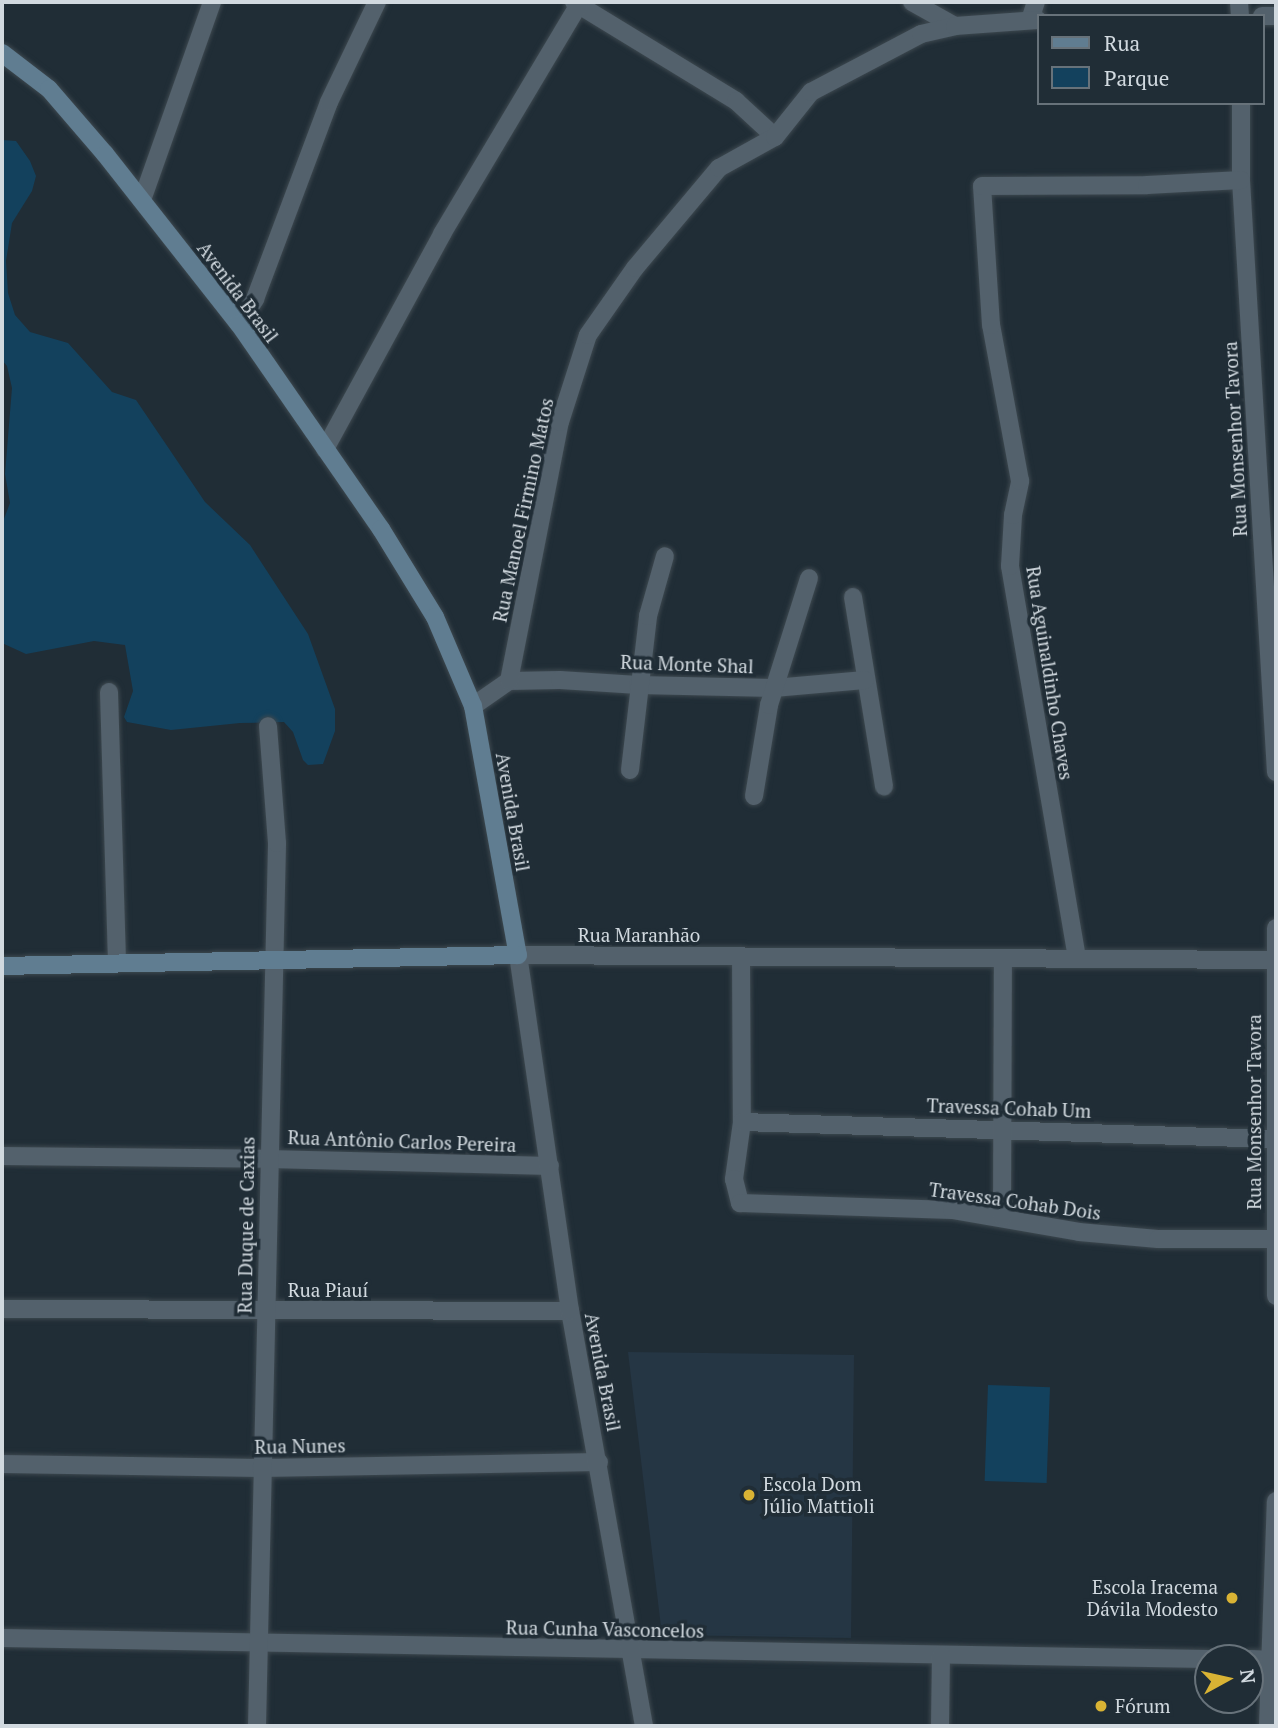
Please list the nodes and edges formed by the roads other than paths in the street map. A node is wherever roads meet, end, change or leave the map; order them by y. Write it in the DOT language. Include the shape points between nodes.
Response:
graph roads {
  1 [pos="212,2"];
  2 [pos="377,2"];
  3 [pos="912,2"];
  4 [pos="1036,2"];
  5 [pos="576,3"];
  6 [pos="1034,20"];
  7 [pos="955,26"];
  8 [pos="2,53"];
  9 [pos="1241,105"];
  10 [pos="775,136"];
  11 [pos="1241,180"];
  12 [pos="142,200"];
  13 [pos="239,324"];
  14 [pos="325,449"];
  15 [pos="666,556"];
  16 [pos="809,578"];
  17 [pos="853,597"];
  18 [pos="865,680"];
  19 [pos="509,681"];
  20 [pos="638,685"];
  21 [pos="774,688"];
  22 [pos="108,692"];
  23 [pos="473,706"];
  24 [pos="268,726"];
  25 [pos="630,770"];
  26 [pos="1276,772"];
  27 [pos="884,786"];
  28 [pos="754,796"];
  29 [pos="1276,928"];
  30 [pos="518,955"];
  31 [pos="741,956"];
  32 [pos="1077,958"];
  33 [pos="1003,959"];
  34 [pos="274,960"];
  35 [pos="1276,960"];
  36 [pos="117,963"];
  37 [pos="2,966"];
  38 [pos="1275,1109"];
  39 [pos="742,1122"];
  40 [pos="1001,1128"];
  41 [pos="1275,1139"];
  42 [pos="2,1156"];
  43 [pos="268,1159"];
  44 [pos="550,1166"];
  45 [pos="1002,1217"];
  46 [pos="1276,1239"];
  47 [pos="1276,1296"];
  48 [pos="2,1309"];
  49 [pos="266,1311"];
  50 [pos="570,1311"];
  51 [pos="599,1462"];
  52 [pos="2,1464"];
  53 [pos="261,1468"];
  54 [pos="1276,1501"];
  55 [pos="2,1638"];
  56 [pos="257,1644"];
  57 [pos="631,1650"];
  58 [pos="941,1655"];
  59 [pos="1194,1659"];
  60 [pos="1273,1660"];
  61 [pos="257,1726"];
  62 [pos="644,1726"];
  63 [pos="940,1726"];
  64 [pos="1268,1726"];
  1 -- 12 [label="street"];
  2 -- 13 [label="street" via="329,102 255,299"];
  3 -- 7 [label="street"];
  4 -- 6 [label="street"];
  5 -- 10 [label="street" via="736,101"];
  5 -- 14 [label="street"];
  6 -- 7 [label="street, Rua Manoel Firmino Matos"];
  7 -- 10 [label="street, Rua Manoel Firmino Matos" via="921,34 811,92"];
  8 -- 12 [label="street, Avenida Brasil" via="49,89"];
  9 -- 11 [label="street, Rua Monsenhor Tavora"];
  10 -- 19 [label="street, Rua Manoel Firmino Matos" via="719,168 635,268 588,335 560,422"];
  11 -- 26 [label="street, Rua Monsenhor Tavora"];
  11 -- 32 [label="street, Rua Aguinaldinho Chaves" via="982,186 991,325 1020,481 1010,566"];
  12 -- 13 [label="street, Avenida Brasil"];
  13 -- 14 [label="street, Avenida Brasil"];
  14 -- 23 [label="street, Avenida Brasil" via="435,617"];
  15 -- 20 [label="street" via="648,616"];
  16 -- 21 [label="street"];
  17 -- 18 [label="street"];
  18 -- 21 [label="street, Rua Monte Shal"];
  18 -- 27 [label="street"];
  19 -- 20 [label="street, Rua Monte Shal"];
  19 -- 23 [label="street"];
  20 -- 21 [label="street, Rua Monte Shal"];
  20 -- 25 [label="street"];
  21 -- 28 [label="street"];
  22 -- 36 [label="street"];
  23 -- 30 [label="street, Avenida Brasil"];
  24 -- 34 [label="street, Rua Duque de Caxias" via="277,844"];
  29 -- 35 [label="street, Rua Monsenhor Tavora"];
  30 -- 31 [label="street, Rua Maranhão"];
  30 -- 34 [label="street, Rua Maranhão"];
  30 -- 44 [label="street, Avenida Brasil"];
  31 -- 33 [label="street, Rua Maranhão"];
  31 -- 39 [label="street"];
  32 -- 33 [label="street, Rua Maranhão"];
  32 -- 35 [label="street, Rua Maranhão"];
  33 -- 40 [label="street"];
  34 -- 36 [label="street, Rua Maranhão"];
  34 -- 43 [label="street, Rua Duque de Caxias"];
  35 -- 38 [label="street, Rua Monsenhor Tavora"];
  36 -- 37 [label="street, Rua Maranhão"];
  38 -- 41 [label="street, Rua Monsenhor Tavora"];
  39 -- 40 [label="street, Travessa Cohab Um"];
  39 -- 45 [label="street, Travessa Cohab Dois" via="734,1190 740,1203 747,1206 952,1210"];
  40 -- 41 [label="street, Travessa Cohab Um"];
  40 -- 45 [label="street"];
  41 -- 46 [label="street, Rua Monsenhor Tavora"];
  42 -- 43 [label="street, Rua Antônio Carlos Pereira"];
  43 -- 44 [label="street, Rua Antônio Carlos Pereira"];
  43 -- 49 [label="street, Rua Duque de Caxias"];
  44 -- 50 [label="street, Avenida Brasil"];
  45 -- 46 [label="street, Travessa Cohab Dois" via="1079,1232 1158,1239"];
  46 -- 47 [label="street, Rua Monsenhor Tavora"];
  48 -- 49 [label="street, Rua Piauí"];
  49 -- 50 [label="street, Rua Piauí"];
  49 -- 53 [label="street, Rua Duque de Caxias"];
  50 -- 51 [label="street, Avenida Brasil"];
  51 -- 53 [label="street, Rua Nunes"];
  51 -- 57 [label="street, Avenida Brasil"];
  52 -- 53 [label="street, Rua Nunes"];
  53 -- 56 [label="street, Rua Duque de Caxias"];
  54 -- 60 [label="street"];
  55 -- 56 [label="street, Rua Cunha Vasconcelos"];
  56 -- 57 [label="street, Rua Cunha Vasconcelos"];
  56 -- 61 [label="street, Rua Duque de Caxias"];
  57 -- 58 [label="street, Rua Cunha Vasconcelos"];
  57 -- 62 [label="street, Avenida Brasil"];
  58 -- 59 [label="street, Rua Cunha Vasconcelos"];
  58 -- 63 [label="street"];
  60 -- 64 [label="street"];
}
